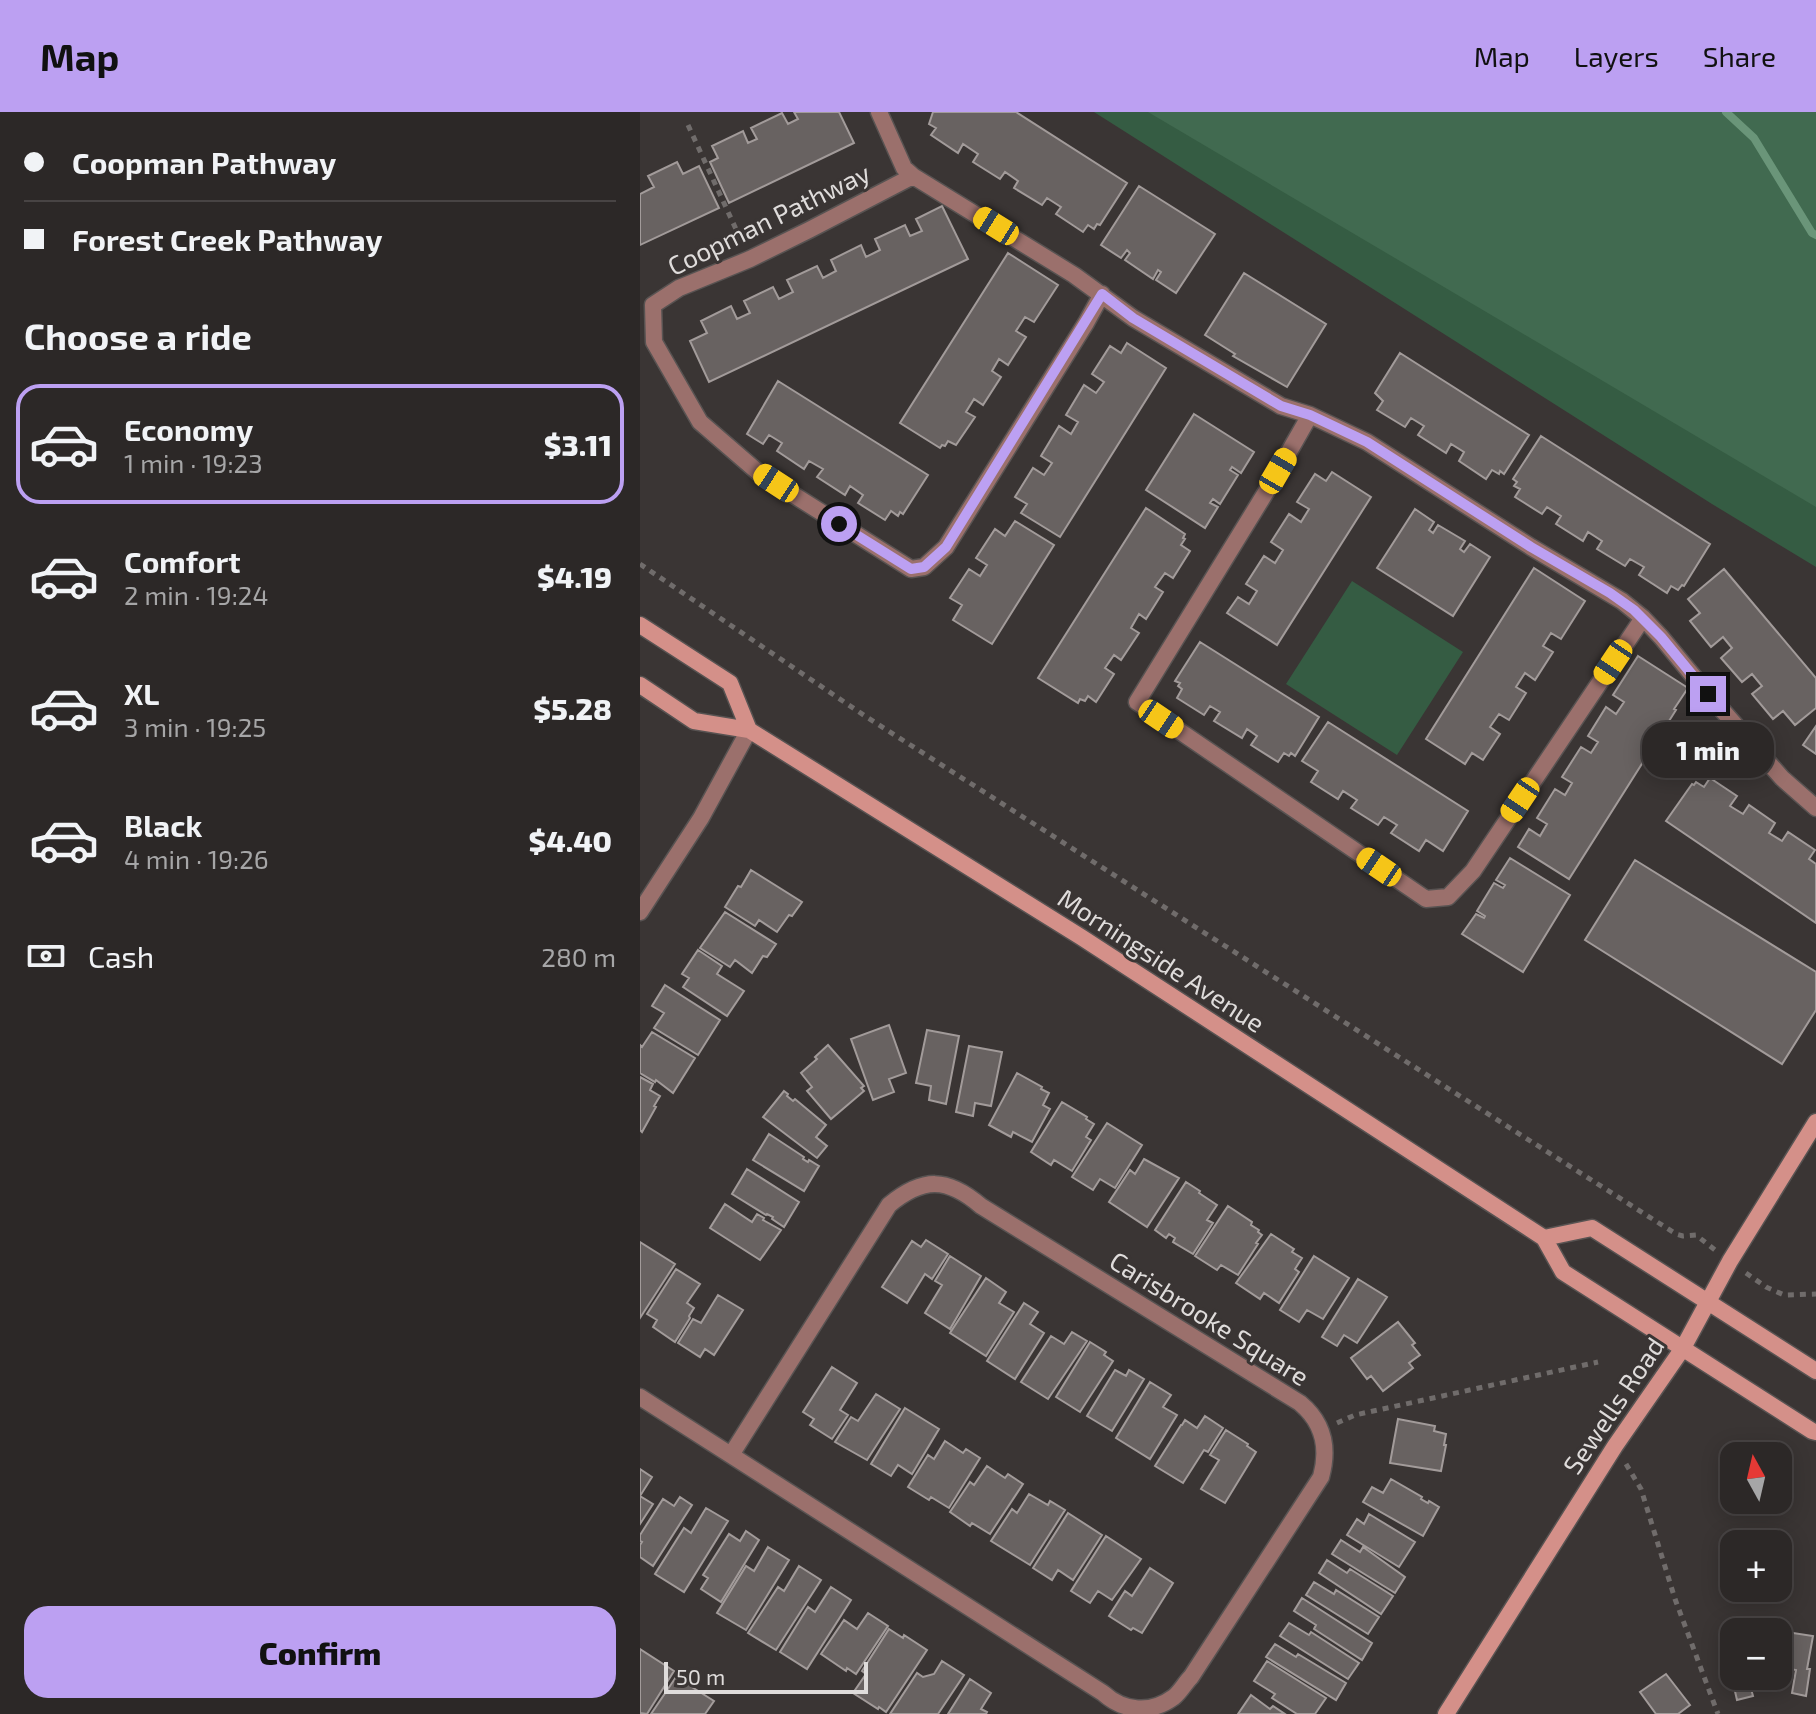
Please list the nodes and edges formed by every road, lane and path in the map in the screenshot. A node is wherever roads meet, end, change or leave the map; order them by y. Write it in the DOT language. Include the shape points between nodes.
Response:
graph roads {
  1 [pos="879,112"];
  2 [pos="688,125"];
  3 [pos="913,176"];
  4 [pos="750,259"];
  5 [pos="1102,294"];
  6 [pos="1310,415"];
  7 [pos="640,564"];
  8 [pos="1643,618"];
  9 [pos="640,625"];
  10 [pos="640,685"];
  11 [pos="749,730"];
  12 [pos="1816,808"];
  13 [pos="640,912"];
  14 [pos="1816,1122"];
  15 [pos="1544,1238"];
  16 [pos="1701,1239"];
  17 [pos="1766,1287"];
  18 [pos="1816,1294"];
  19 [pos="1707,1300"];
  20 [pos="1683,1348"];
  21 [pos="1598,1362"];
  22 [pos="1816,1371"];
  23 [pos="640,1397"];
  24 [pos="1322,1431"];
  25 [pos="1816,1432"];
  26 [pos="1615,1446"];
  27 [pos="731,1455"];
  28 [pos="1446,1714"];
  29 [pos="1718,1714"];
  1 -- 3 [label="street" via="904,168"];
  2 -- 4 [label="path"];
  3 -- 4 [label="street, Coopman Pathway"];
  3 -- 5 [label="street"];
  4 -- 5 [label="street, Coopman Pathway" via="679,288 653,305 654,342 700,422 759,473 911,569 924,567 946,547"];
  5 -- 6 [label="street" via="1281,406"];
  6 -- 8 [label="street" via="1394,458"];
  6 -- 8 [label="street" via="1137,702 1426,899 1448,897 1473,871"];
  7 -- 16 [label="path" via="865,716 1676,1234"];
  8 -- 12 [label="street" via="1782,778"];
  9 -- 11 [label="main road" via="730,683"];
  10 -- 11 [label="main road, Morningside Avenue" via="694,721"];
  11 -- 13 [label="street" via="701,818"];
  11 -- 15 [label="main road, Morningside Avenue" via="1081,937"];
  14 -- 19 [label="main road, Sewells Road"];
  15 -- 19 [label="main road" via="1592,1228"];
  15 -- 20 [label="main road, Morningside Avenue" via="1563,1272"];
  17 -- 18 [label="path" via="1784,1295"];
  19 -- 20 [label="main road, Sewells Road"];
  19 -- 22 [label="main road"];
  20 -- 25 [label="main road, Morningside Avenue"];
  20 -- 26 [label="main road, Sewells Road"];
  21 -- 24 [label="path" via="1355,1415"];
  23 -- 27 [label="street"];
  24 -- 27 [label="street, Carisbrooke Square" via="1300,1403 966,1193 935,1184 904,1192 889,1205"];
  24 -- 27 [label="street" via="1326,1446 1321,1477 1191,1677 1172,1699 1145,1710 1117,1704"];
  26 -- 28 [label="main road, Sewells Road"];
  26 -- 29 [label="path" via="1641,1489"];
}
